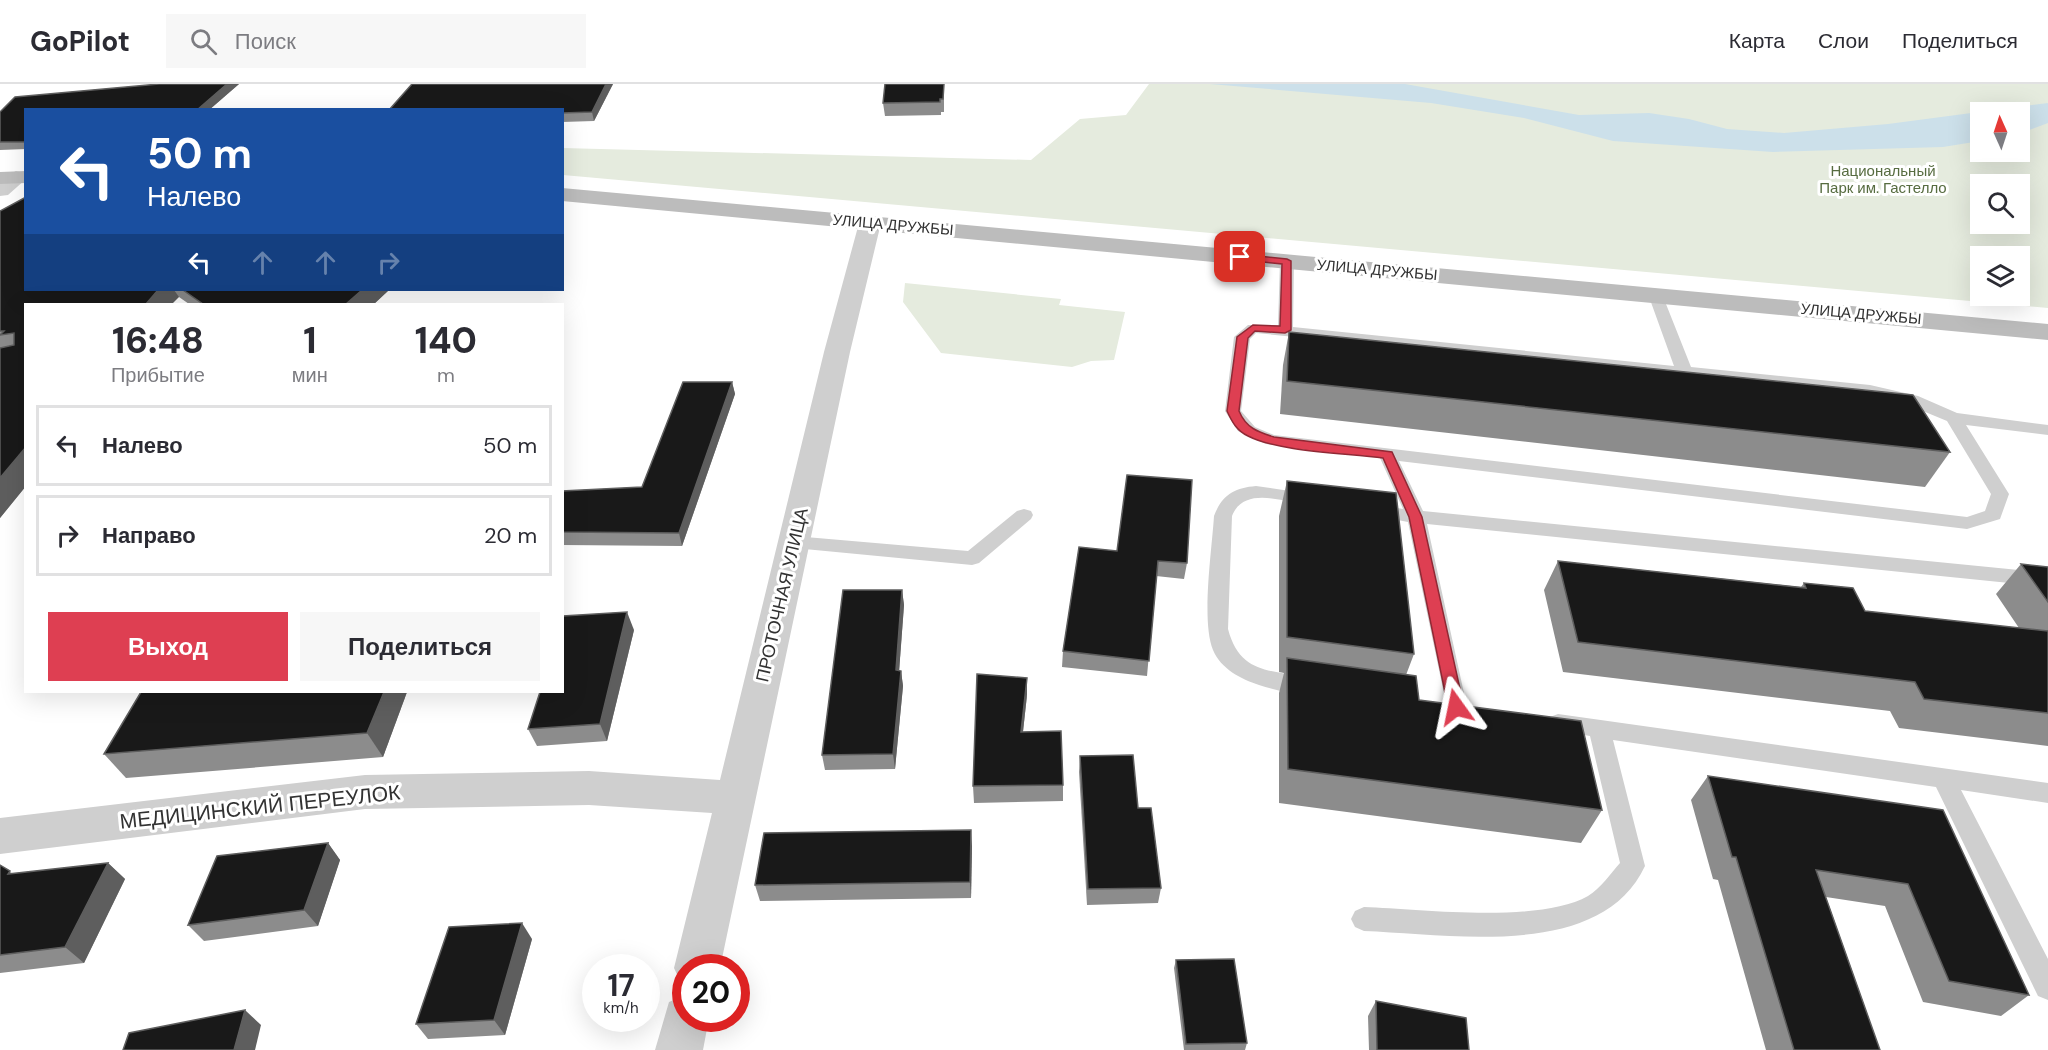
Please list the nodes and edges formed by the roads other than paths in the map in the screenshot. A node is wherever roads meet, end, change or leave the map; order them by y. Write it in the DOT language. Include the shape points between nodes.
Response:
graph roads {
  1 [pos="564,194"];
  2 [pos="870,223"];
  3 [pos="1287,261"];
  4 [pos="1655,294"];
  5 [pos="1285,330"];
  6 [pos="2048,332"];
  7 [pos="1684,370"];
  8 [pos="1953,418"];
  9 [pos="2048,430"];
  10 [pos="1387,454"];
  11 [pos="1333,504"];
  12 [pos="1357,508"];
  13 [pos="1024,516"];
  14 [pos="1416,517"];
  15 [pos="794,543"];
  16 [pos="2048,580"];
  17 [pos="1321,688"];
  18 [pos="1434,704"];
  19 [pos="1456,707"];
  20 [pos="1478,710"];
  21 [pos="1544,721"];
  22 [pos="1599,729"];
  23 [pos="1943,778"];
  24 [pos="2048,793"];
  25 [pos="735,798"];
  26 [pos="0,836"];
  27 [pos="1364,919"];
  28 [pos="700,954"];
  29 [pos="2048,987"];
  30 [pos="683,1032"];
  31 [pos="679,1050"];
  1 -- 2 [label="main road, УЛИЦА ДРУЖБЫ"];
  2 -- 3 [label="main road, УЛИЦА ДРУЖБЫ"];
  2 -- 15 [label="street, ПРОТОЧНАЯ УЛИЦА"];
  3 -- 4 [label="main road, УЛИЦА ДРУЖБЫ"];
  3 -- 5 [label="lane"];
  4 -- 6 [label="main road, УЛИЦА ДРУЖБЫ"];
  4 -- 7 [label="lane"];
  5 -- 7 [label="lane"];
  5 -- 10 [label="lane" via="1253,328 1242,337 1233,411 1238,423 1251,433 1272,440"];
  7 -- 8 [label="lane" via="1870,390 1912,400"];
  8 -- 9 [label="lane"];
  8 -- 10 [label="lane" via="2000,494 1993,515 1967,523"];
  10 -- 14 [label="lane"];
  11 -- 17 [label="lane" via="1262,493 1243,494 1228,502 1223,516 1218,629 1223,649 1245,672 1276,682"];
  12 -- 14 [label="lane"];
  13 -- 15 [label="lane" via="972,558"];
  14 -- 16 [label="lane"];
  14 -- 19 [label="lane"];
  15 -- 25 [label="street, ПРОТОЧНАЯ УЛИЦА"];
  18 -- 19 [label="lane"];
  19 -- 20 [label="lane"];
  21 -- 22 [label="lane"];
  22 -- 23 [label="lane"];
  22 -- 27 [label="lane" via="1633,866 1596,905 1564,918 1527,923"];
  23 -- 24 [label="lane"];
  23 -- 29 [label="lane"];
  25 -- 26 [label="street, МЕДИЦИНСКИЙ ПЕРЕУЛОК" via="589,788 365,792"];
  25 -- 28 [label="street, ПРОТОЧНАЯ УЛИЦА"];
  30 -- 31 [label="street"];
}
